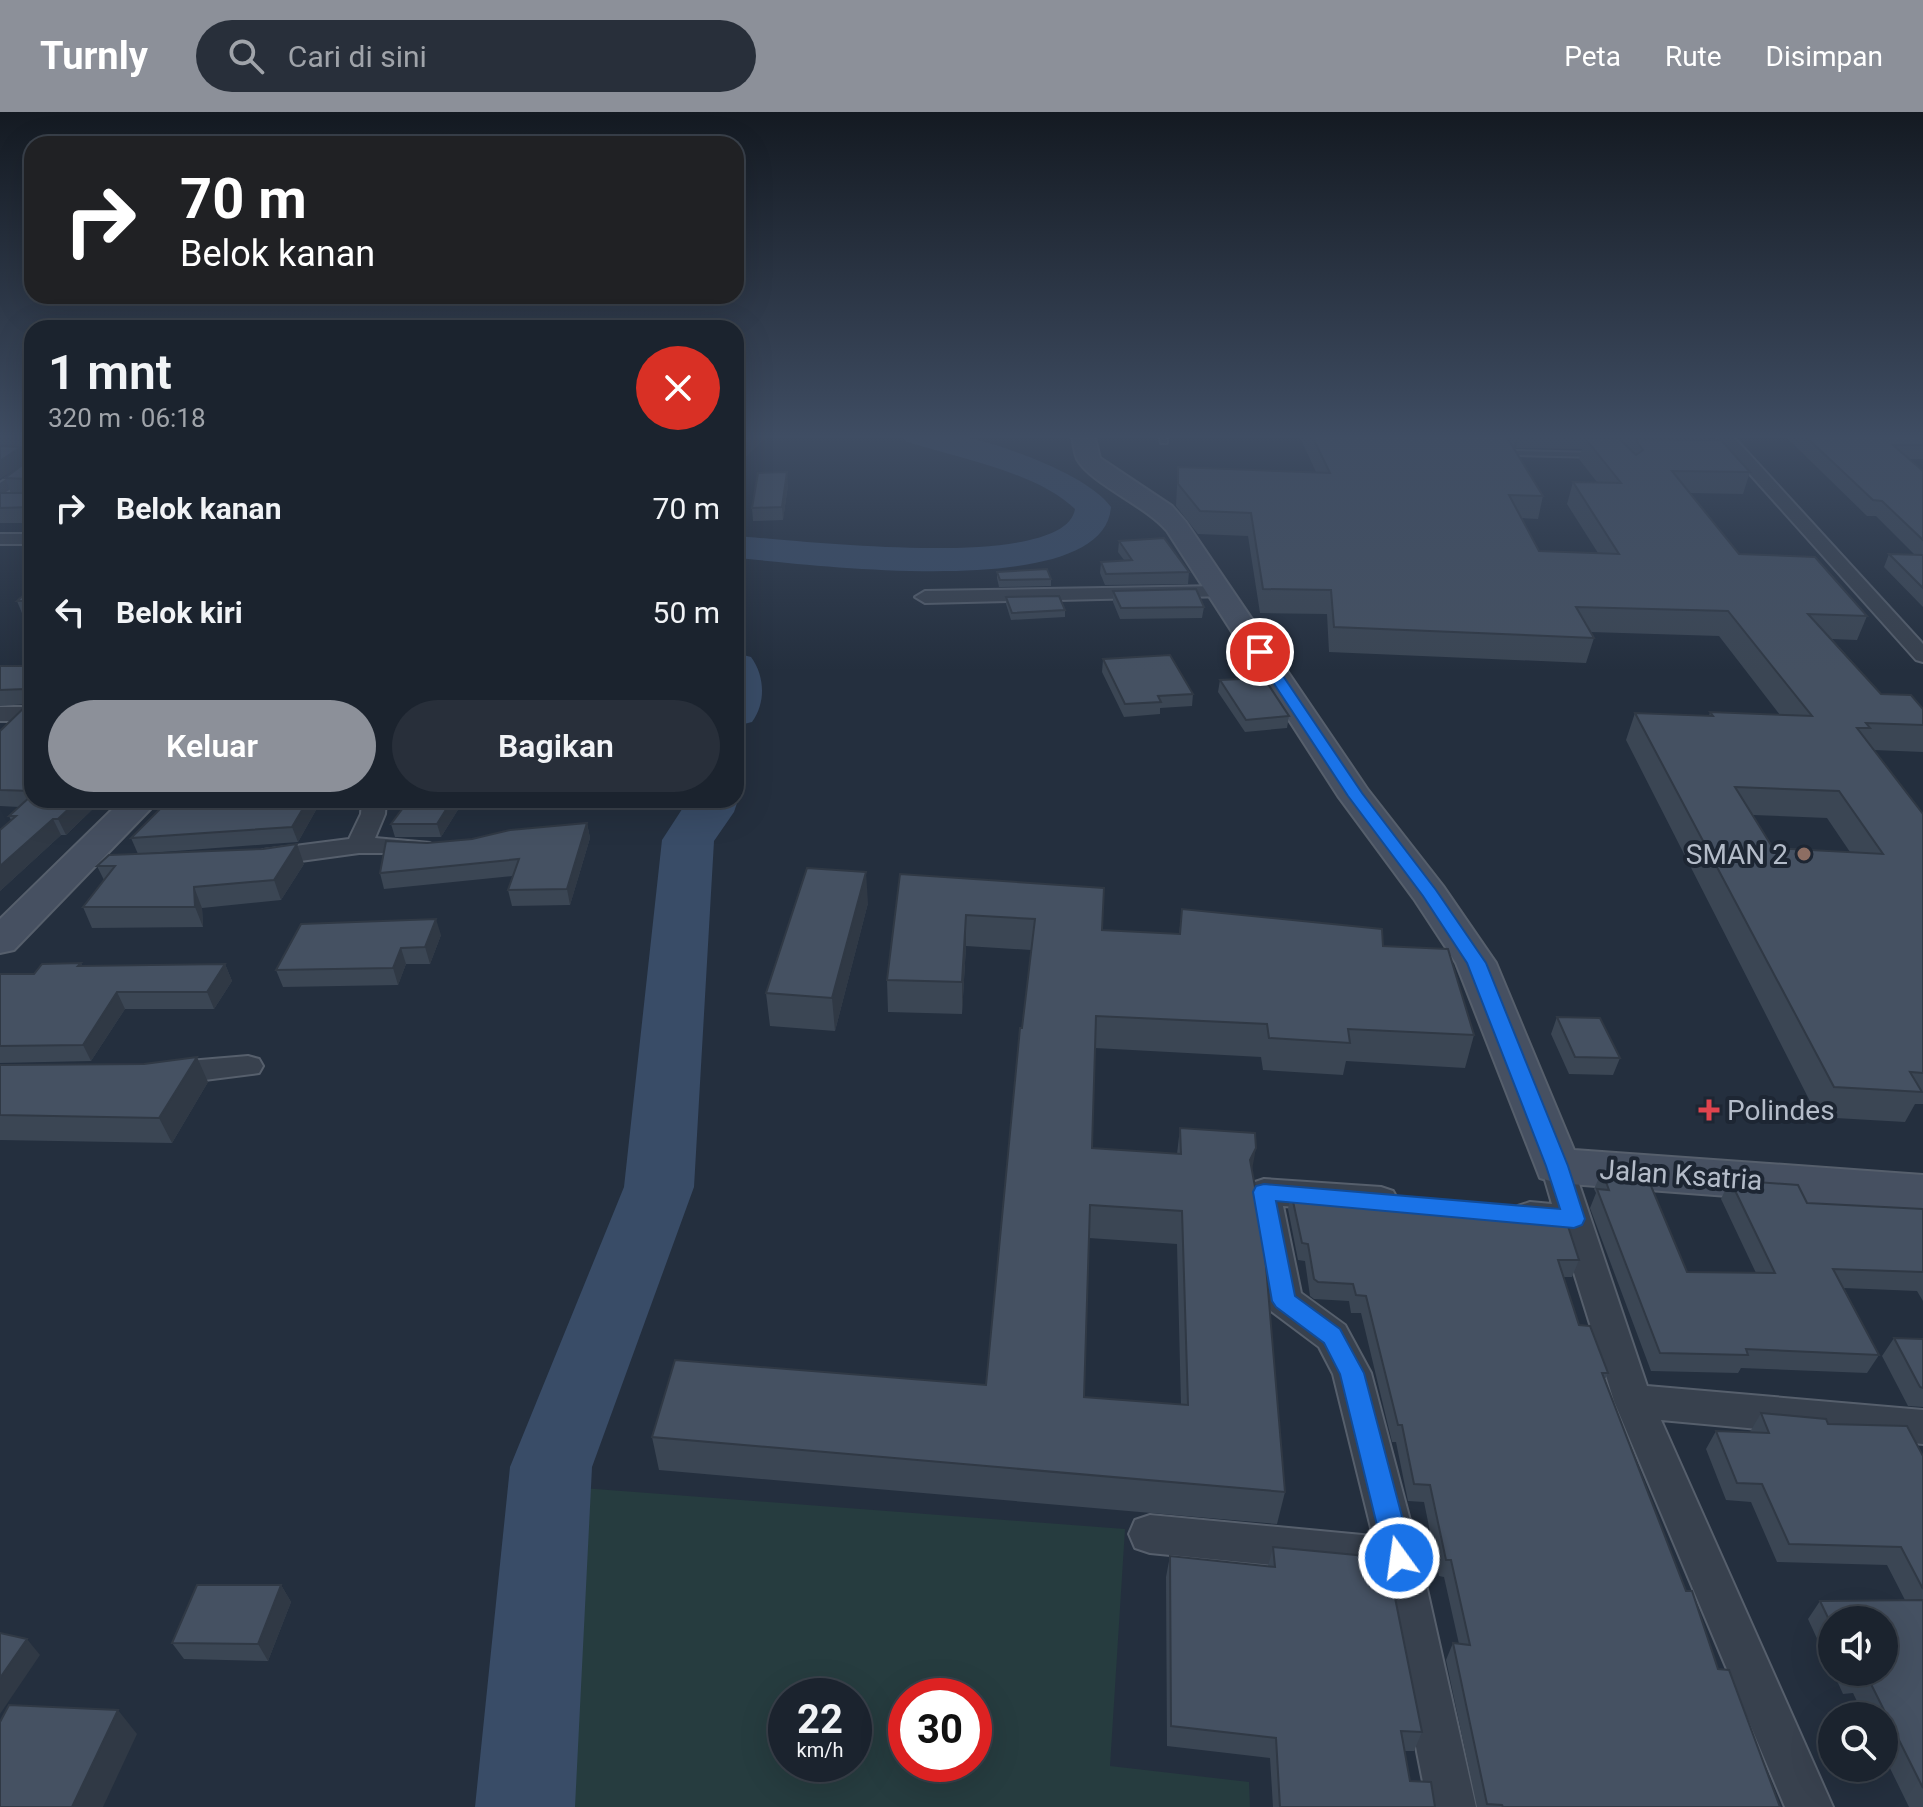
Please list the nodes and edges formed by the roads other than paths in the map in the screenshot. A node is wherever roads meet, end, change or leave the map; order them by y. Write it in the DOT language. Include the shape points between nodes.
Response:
graph roads {
  1 [pos="1164,513"];
  2 [pos="1788,513"];
  3 [pos="0,539"];
  4 [pos="24,539"];
  5 [pos="1220,592"];
  6 [pos="925,597"];
  7 [pos="1923,656"];
  8 [pos="0,714"];
  9 [pos="24,714"];
  10 [pos="134,808"];
  11 [pos="373,808"];
  12 [pos="359,845"];
  13 [pos="447,846"];
  14 [pos="236,859"];
  15 [pos="79,862"];
  16 [pos="119,864"];
  17 [pos="0,941"];
  18 [pos="248,1066"];
  19 [pos="141,1075"];
  20 [pos="1557,1166"];
  21 [pos="1923,1193"];
  22 [pos="1406,1203"];
  23 [pos="1498,1212"];
  24 [pos="1574,1219"];
  25 [pos="1633,1401"];
  26 [pos="1923,1427"];
  27 [pos="1150,1534"];
  28 [pos="1399,1558"];
  29 [pos="1452,1807"];
  30 [pos="1809,1807"];
  1 -- 5 [label="street"];
  2 -- 7 [label="street"];
  3 -- 4 [label="street"];
  5 -- 6 [label="street"];
  5 -- 20 [label="street" via="1355,796 1476,963"];
  8 -- 9 [label="street"];
  10 -- 15 [label="street"];
  11 -- 12 [label="street"];
  12 -- 13 [label="street"];
  12 -- 14 [label="street"];
  15 -- 16 [label="street"];
  15 -- 17 [label="street"];
  18 -- 19 [label="street"];
  20 -- 21 [label="street, Jalan Ksatria"];
  20 -- 24 [label="street"];
  22 -- 28 [label="street" via="1264,1192 1284,1301 1332,1336 1352,1373"];
  23 -- 24 [label="street"];
  24 -- 25 [label="street"];
  25 -- 26 [label="street"];
  25 -- 30 [label="street"];
  27 -- 28 [label="street"];
  28 -- 29 [label="street"];
}
